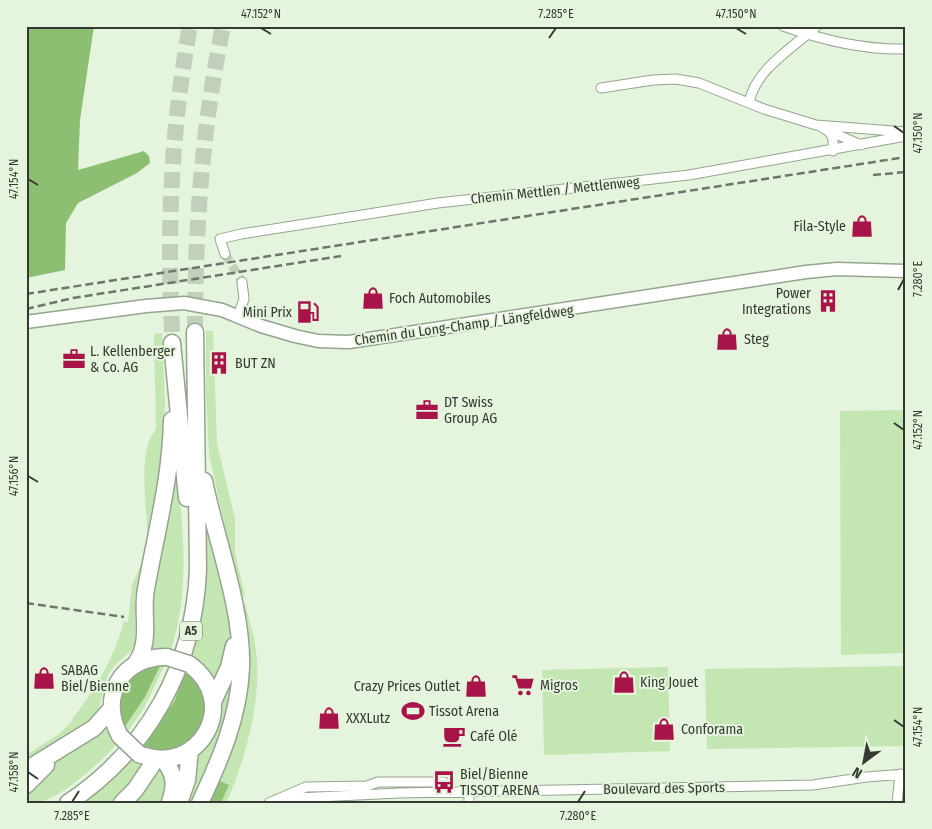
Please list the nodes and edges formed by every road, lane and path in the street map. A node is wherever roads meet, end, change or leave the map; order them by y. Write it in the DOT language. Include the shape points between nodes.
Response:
graph roads {
  1 [pos="784,26"];
  2 [pos="817,26"];
  3 [pos="808,35"];
  4 [pos="906,49"];
  5 [pos="601,88"];
  6 [pos="749,103"];
  7 [pos="816,125"];
  8 [pos="829,131"];
  9 [pos="906,132"];
  10 [pos="906,136"];
  11 [pos="861,146"];
  12 [pos="833,151"];
  13 [pos="224,254"];
  14 [pos="906,271"];
  15 [pos="242,282"];
  16 [pos="238,316"];
  17 [pos="26,322"];
  18 [pos="195,332"];
  19 [pos="197,414"];
  20 [pos="233,605"];
  21 [pos="136,664"];
  22 [pos="213,702"];
  23 [pos="111,710"];
  24 [pos="73,742"];
  25 [pos="190,750"];
  26 [pos="159,759"];
  27 [pos="26,770"];
  28 [pos="903,774"];
  29 [pos="444,782"];
  30 [pos="26,784"];
  31 [pos="469,792"];
  32 [pos="273,801"];
  33 [pos="54,803"];
  34 [pos="68,803"];
  35 [pos="122,803"];
  36 [pos="169,803"];
  37 [pos="179,803"];
  38 [pos="200,803"];
  39 [pos="469,803"];
  40 [pos="897,803"];
  1 -- 3 [label="street"];
  2 -- 3 [label="street"];
  3 -- 4 [label="street" via="870,47"];
  3 -- 6 [label="street" via="768,68 751,92"];
  5 -- 6 [label="street" via="676,79 699,83"];
  6 -- 7 [label="street"];
  7 -- 8 [label="street"];
  7 -- 9 [label="street"];
  8 -- 11 [label="street"];
  8 -- 12 [label="street" via="834,139"];
  10 -- 11 [label="street, Chemin Mettlen / Mettlenweg"];
  11 -- 12 [label="street, Chemin Mettlen / Mettlenweg"];
  12 -- 13 [label="street, Chemin Mettlen / Mettlenweg" via="689,175 438,203 241,234 220,238"];
  14 -- 16 [label="main road, Chemin du Long-Champ / Längfeldweg" via="837,268 349,342 295,336"];
  15 -- 16 [label="street" via="244,299"];
  16 -- 17 [label="main road, Chemin du Long-Champ / Längfeldweg" via="197,305 171,303"];
  18 -- 19 [label="highway, A5"];
  19 -- 20 [label="highway" via="204,479"];
  19 -- 34 [label="highway, A5" via="197,588 192,627 184,654 166,698 135,744 103,777"];
  20 -- 22 [label="highway" via="234,649"];
  20 -- 38 [label="highway" via="240,650 236,707 223,751"];
  21 -- 22 [label="highway, bridge" via="167,657 189,664 207,683"];
  21 -- 23 [label="highway" via="119,680"];
  21 -- 33 [label="highway, A5" via="144,646 146,589 169,464 172,338 190,546 183,629 161,690 134,732 101,769"];
  22 -- 25 [label="highway" via="209,727"];
  23 -- 24 [label="highway" via="100,724"];
  23 -- 26 [label="highway, bridge" via="120,736 139,754"];
  24 -- 27 [label="highway"];
  24 -- 30 [label="highway"];
  25 -- 26 [label="highway"];
  25 -- 37 [label="highway" via="187,780"];
  26 -- 35 [label="highway"];
  26 -- 36 [label="highway" via="172,771 174,790"];
  28 -- 31 [label="street, Boulevard des Sports" via="813,784"];
  28 -- 40 [label="street"];
  29 -- 32 [label="street" via="306,787"];
  31 -- 32 [label="street, Boulevard des Sports"];
  31 -- 39 [label="street"];
}
